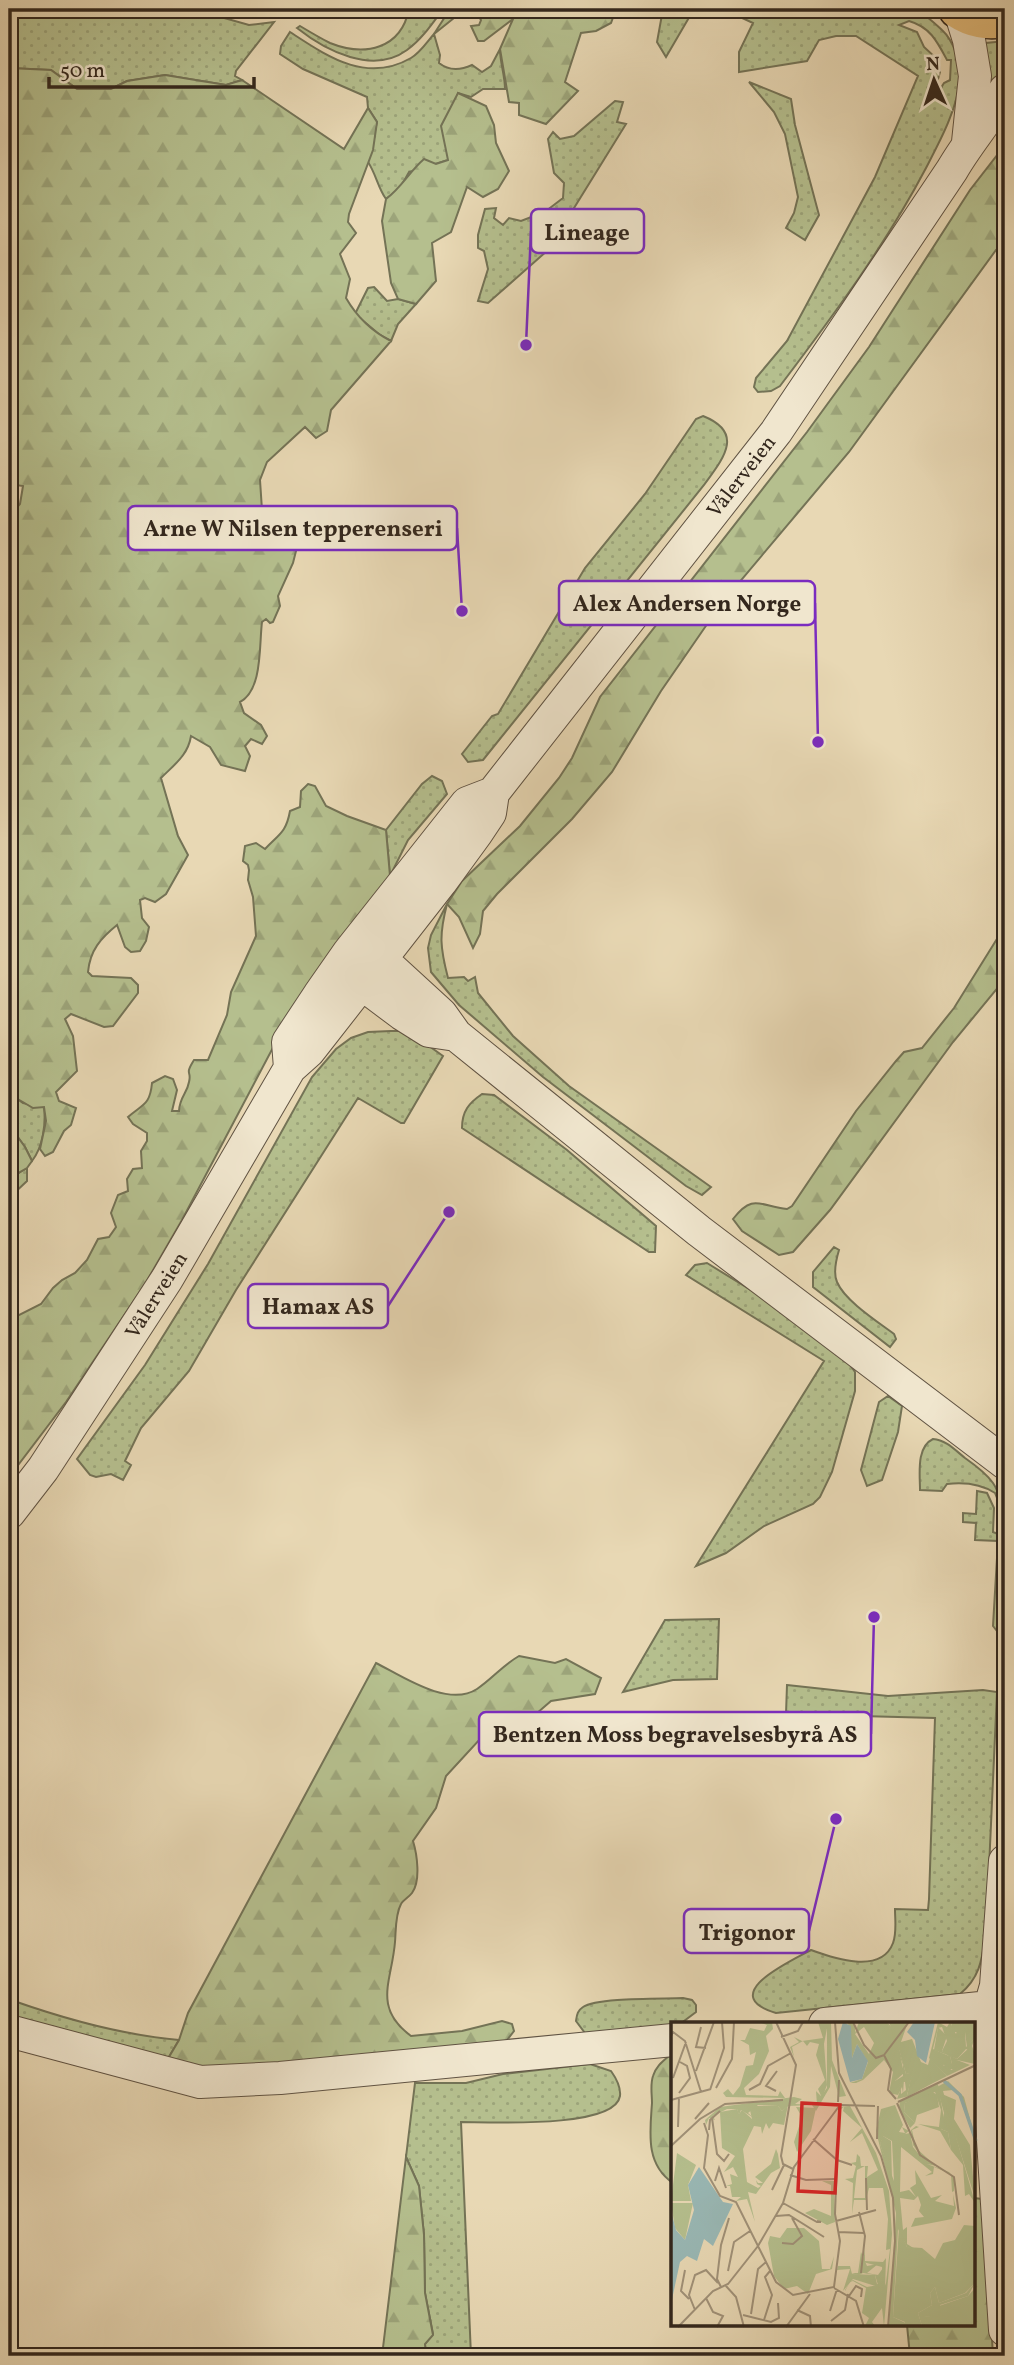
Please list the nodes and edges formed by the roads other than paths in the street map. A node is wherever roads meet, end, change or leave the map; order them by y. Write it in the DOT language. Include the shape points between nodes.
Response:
graph roads {
  1 [pos="959,10"];
  2 [pos="1005,19"];
  3 [pos="1005,90"];
  4 [pos="968,144"];
  5 [pos="493,793"];
  6 [pos="349,952"];
  7 [pos="381,959"];
  8 [pos="362,984"];
  9 [pos="456,1035"];
  10 [pos="290,1068"];
  11 [pos="1005,1463"];
  12 [pos="9,1513"];
  13 [pos="1005,1861"];
  14 [pos="990,2007"];
  15 [pos="844,2022"];
  16 [pos="9,2031"];
  17 [pos="671,2039"];
  18 [pos="1005,2330"];
  1 -- 2 [label="highway" via="975,18"];
  1 -- 4 [label="street, Vålerveien" via="975,76"];
  3 -- 4 [label="street, Vålerveien"];
  4 -- 5 [label="street, Vålerveien" via="776,432"];
  5 -- 6 [label="street, Vålerveien" via="467,803"];
  5 -- 7 [label="street, Vålerveien" via="490,813"];
  6 -- 7 [label="street"];
  6 -- 8 [label="street"];
  6 -- 10 [label="street, Vålerveien" via="289,1042"];
  7 -- 8 [label="street, Vålerveien"];
  7 -- 9 [label="street" via="441,1014"];
  8 -- 9 [label="street" via="429,1031"];
  8 -- 10 [label="street, Vålerveien"];
  9 -- 11 [label="street" via="699,1231"];
  10 -- 12 [label="street, Vålerveien" via="167,1279 43,1469"];
  13 -- 14 [label="street" via="996,1986"];
  14 -- 15 [label="street"];
  14 -- 18 [label="street" via="988,2061"];
  16 -- 17 [label="street" via="200,2082"];
}
